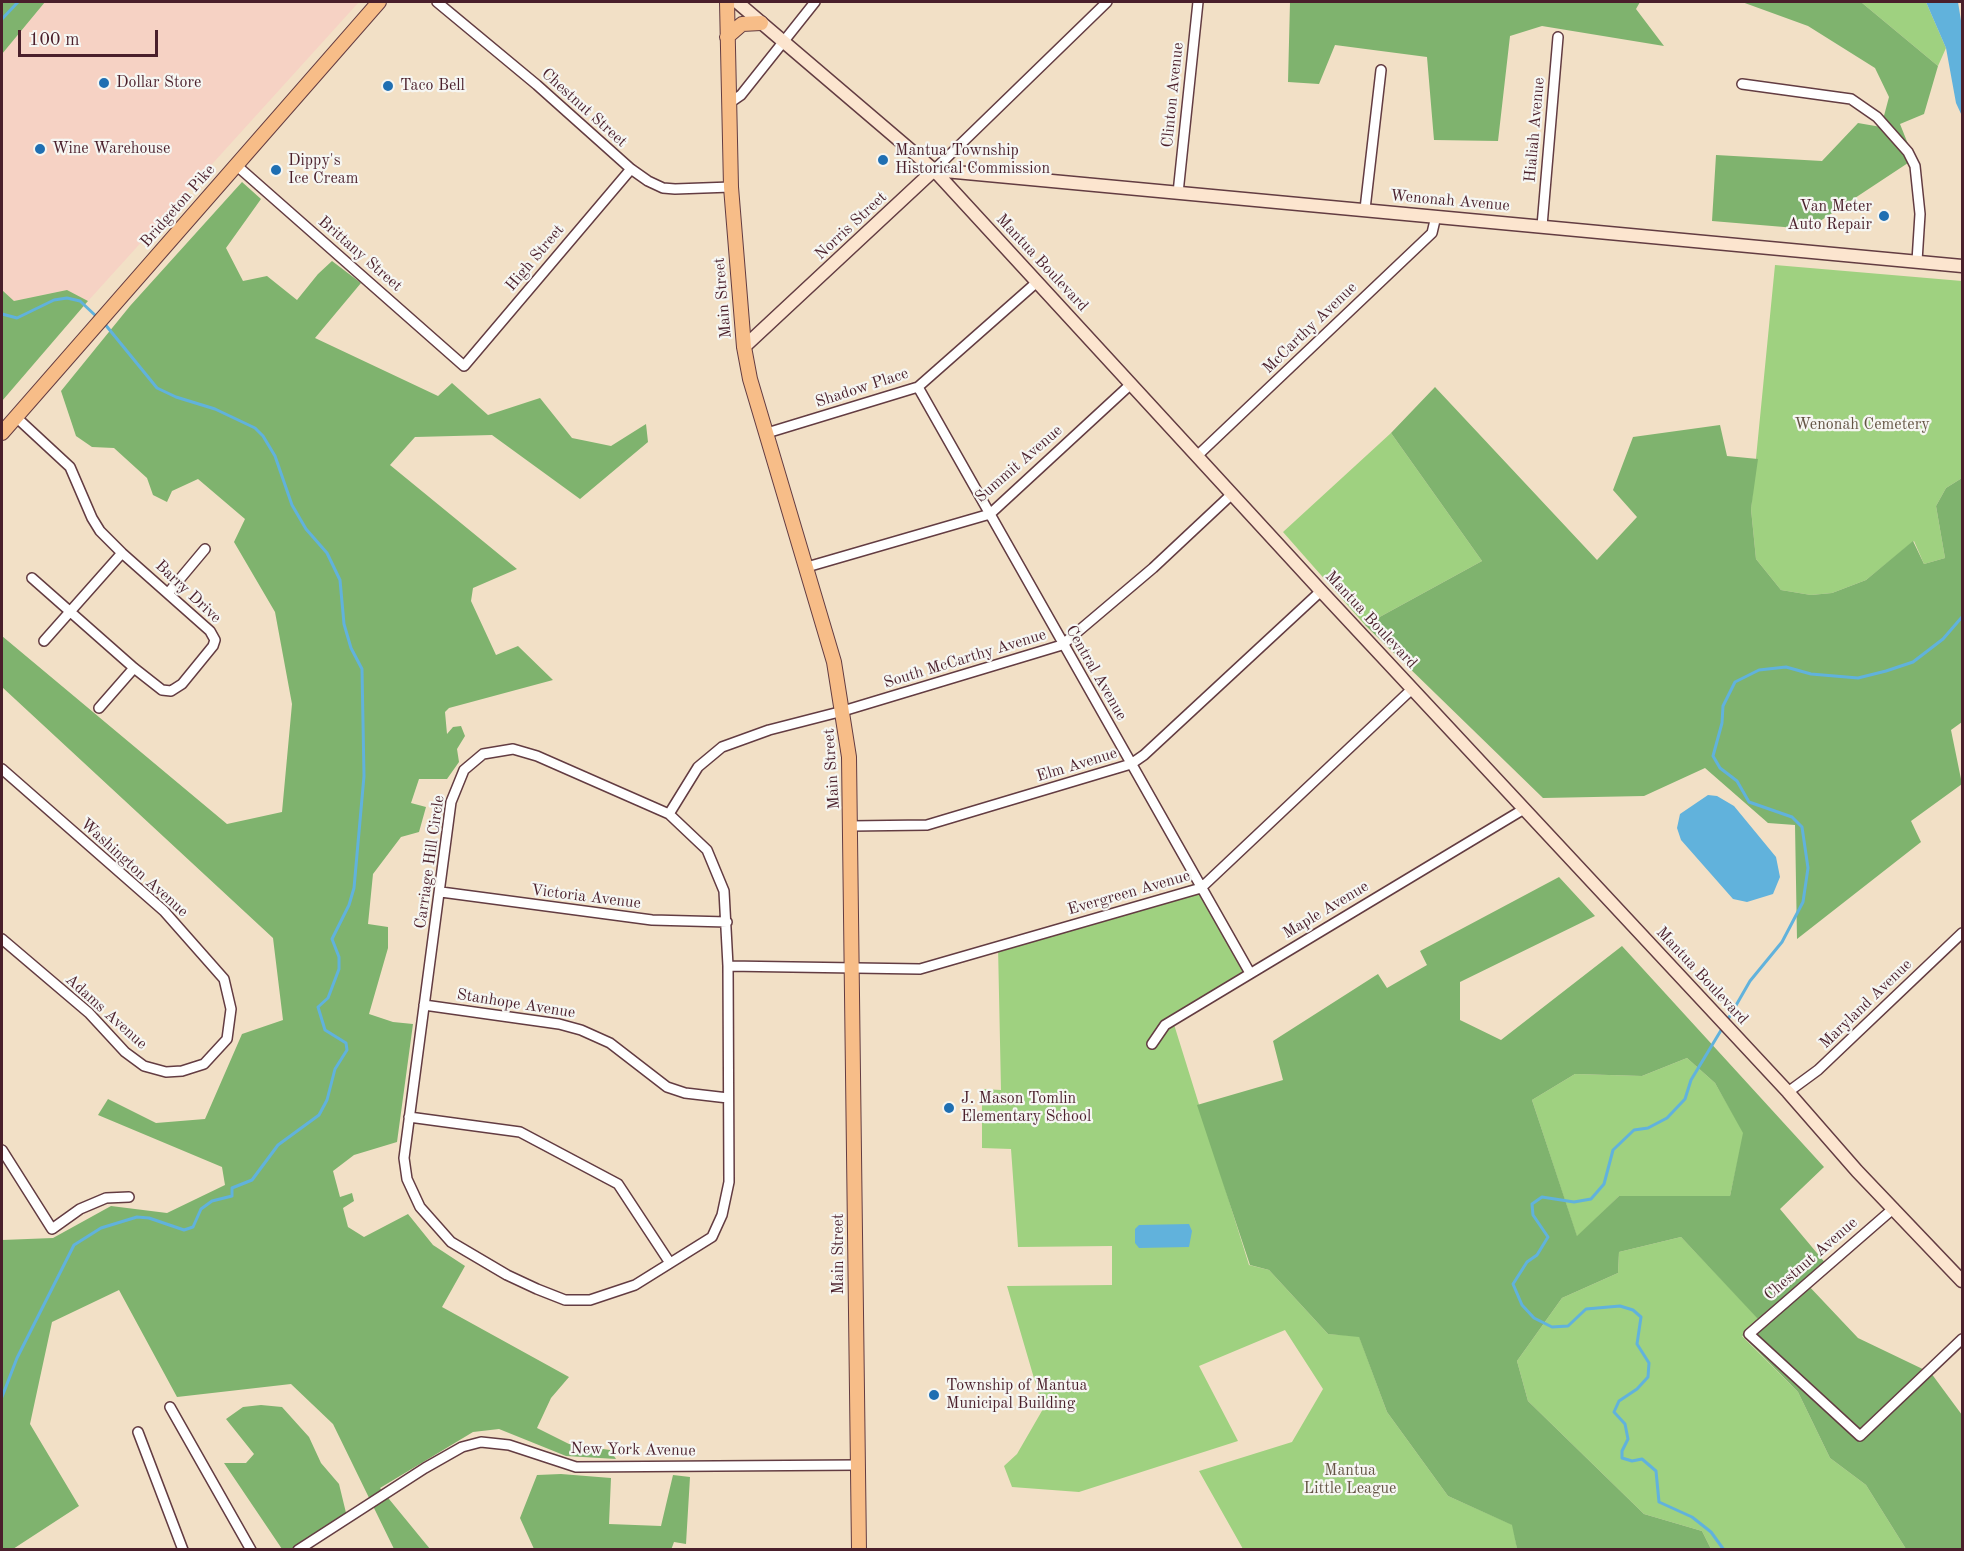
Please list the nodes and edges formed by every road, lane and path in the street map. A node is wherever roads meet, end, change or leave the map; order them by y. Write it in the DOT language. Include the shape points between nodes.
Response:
graph roads {
  1 [pos="379,2"];
  2 [pos="437,2"];
  3 [pos="727,2"];
  4 [pos="737,2"];
  5 [pos="815,2"];
  6 [pos="1107,2"];
  7 [pos="1198,2"];
  8 [pos="761,23"];
  9 [pos="727,37"];
  10 [pos="1558,37"];
  11 [pos="783,42"];
  12 [pos="1381,70"];
  13 [pos="1742,84"];
  14 [pos="727,105"];
  15 [pos="236,165"];
  16 [pos="631,170"];
  17 [pos="934,170"];
  18 [pos="731,187"];
  19 [pos="1178,192"];
  20 [pos="1365,209"];
  21 [pos="1436,216"];
  22 [pos="1542,225"];
  23 [pos="1917,261"];
  24 [pos="1962,266"];
  25 [pos="1037,282"];
  26 [pos="744,347"];
  27 [pos="464,366"];
  28 [pos="1131,384"];
  29 [pos="918,387"];
  30 [pos="16,417"];
  31 [pos="2,433"];
  32 [pos="767,433"];
  33 [pos="1197,456"];
  34 [pos="1232,494"];
  35 [pos="990,514"];
  36 [pos="205,549"];
  37 [pos="122,553"];
  38 [pos="807,567"];
  39 [pos="32,578"];
  40 [pos="1321,591"];
  41 [pos="169,592"];
  42 [pos="71,612"];
  43 [pos="44,641"];
  44 [pos="1062,645"];
  45 [pos="134,668"];
  46 [pos="1412,689"];
  47 [pos="99,708"];
  48 [pos="843,711"];
  49 [pos="1131,764"];
  50 [pos="2,769"];
  51 [pos="1524,809"];
  52 [pos="669,814"];
  53 [pos="851,826"];
  54 [pos="1201,888"];
  55 [pos="441,892"];
  56 [pos="727,921"];
  57 [pos="1962,933"];
  58 [pos="2,939"];
  59 [pos="728,966"];
  60 [pos="853,969"];
  61 [pos="1250,973"];
  62 [pos="424,1005"];
  63 [pos="1152,1044"];
  64 [pos="204,1064"];
  65 [pos="1788,1092"];
  66 [pos="728,1098"];
  67 [pos="409,1117"];
  68 [pos="2,1150"];
  69 [pos="129,1197"];
  70 [pos="1894,1208"];
  71 [pos="670,1263"];
  72 [pos="1962,1281"];
  73 [pos="1962,1340"];
  74 [pos="170,1407"];
  75 [pos="138,1432"];
  76 [pos="858,1465"];
  77 [pos="183,1550"];
  78 [pos="252,1550"];
  79 [pos="298,1550"];
  80 [pos="859,1550"];
  1 -- 15 [label="main road, Bridgeton Pike"];
  2 -- 16 [label="street, Chestnut Street"];
  3 -- 9 [label="main road, Main Street"];
  4 -- 8 [label="main road, Mantua Boulevard"];
  5 -- 11 [label="street"];
  6 -- 17 [label="street, Norris Street"];
  7 -- 19 [label="street, Clinton Avenue"];
  8 -- 9 [label="main road" via="742,24"];
  8 -- 11 [label="main road, Mantua Boulevard"];
  9 -- 14 [label="main road, Main Street"];
  10 -- 22 [label="street, Hialiah Avenue"];
  11 -- 14 [label="street" via="741,95"];
  11 -- 17 [label="main road, Mantua Boulevard"];
  12 -- 20 [label="street"];
  13 -- 23 [label="street" via="1851,99 1877,117 1908,152 1915,166 1920,214"];
  14 -- 18 [label="main road, Main Street"];
  15 -- 27 [label="street, Brittany Street"];
  15 -- 30 [label="main road, Bridgeton Pike"];
  16 -- 18 [label="street, Chestnut Street" via="663,188"];
  16 -- 27 [label="street, High Street"];
  17 -- 19 [label="main road, Wenonah Avenue"];
  17 -- 25 [label="main road, Mantua Boulevard"];
  17 -- 26 [label="main road, Norris Street"];
  18 -- 26 [label="main road, Main Street"];
  19 -- 20 [label="main road, Wenonah Avenue"];
  20 -- 21 [label="main road, Wenonah Avenue"];
  21 -- 22 [label="main road, Wenonah Avenue"];
  21 -- 33 [label="street, McCarthy Avenue" via="1432,233"];
  22 -- 23 [label="main road, Wenonah Avenue"];
  23 -- 24 [label="main road, Wenonah Avenue"];
  25 -- 28 [label="main road, Mantua Boulevard"];
  25 -- 29 [label="street, Shadow Place"];
  26 -- 32 [label="main road, Main Street"];
  28 -- 33 [label="main road, Mantua Boulevard"];
  28 -- 35 [label="street, Summit Avenue"];
  29 -- 32 [label="street, Shadow Place"];
  29 -- 35 [label="street, Central Avenue"];
  30 -- 31 [label="main road, Bridgeton Pike"];
  30 -- 37 [label="street, Barry Drive" via="70,467 92,518"];
  32 -- 38 [label="main road, Main Street"];
  33 -- 34 [label="main road, Mantua Boulevard"];
  34 -- 40 [label="main road, Mantua Boulevard"];
  34 -- 44 [label="street, South McCarthy Avenue"];
  35 -- 38 [label="street, Summit Avenue"];
  35 -- 44 [label="street, Central Avenue"];
  36 -- 41 [label="street"];
  37 -- 41 [label="street, Barry Drive"];
  37 -- 42 [label="street"];
  38 -- 48 [label="main road, Main Street" via="834,662"];
  39 -- 42 [label="street, Barry Drive"];
  40 -- 46 [label="main road, Mantua Boulevard"];
  40 -- 49 [label="street, Elm Avenue"];
  41 -- 45 [label="street, Barry Drive" via="210,631 215,639 213,646 182,684 171,691 153,685"];
  42 -- 43 [label="street"];
  42 -- 45 [label="street, Barry Drive"];
  44 -- 48 [label="street, South McCarthy Avenue"];
  44 -- 49 [label="street, Central Avenue"];
  45 -- 47 [label="street"];
  46 -- 51 [label="main road, Mantua Boulevard"];
  46 -- 54 [label="street, Evergreen Avenue"];
  48 -- 52 [label="street, South McCarthy Avenue" via="722,747 698,767"];
  48 -- 53 [label="main road, Main Street"];
  49 -- 53 [label="street, Elm Avenue" via="927,825"];
  49 -- 54 [label="street, Central Avenue"];
  50 -- 64 [label="street, Washington Avenue" via="164,911 224,979 231,1009 227,1039"];
  51 -- 61 [label="street, Maple Avenue"];
  51 -- 65 [label="main road, Mantua Boulevard"];
  52 -- 55 [label="street, Carriage Hill Circle" via="537,756 513,750 483,753 464,770 451,802"];
  52 -- 56 [label="street, Carriage Hill Circle" via="707,850 724,891"];
  53 -- 60 [label="main road, Main Street"];
  54 -- 60 [label="street, Evergreen Avenue" via="934,966"];
  54 -- 61 [label="street, Central Avenue"];
  55 -- 56 [label="street, Victoria Avenue" via="652,920"];
  55 -- 62 [label="street, Carriage Hill Circle"];
  56 -- 59 [label="street, Carriage Hill Circle"];
  57 -- 65 [label="street, Maryland Avenue" via="1818,1070"];
  58 -- 64 [label="street, Adams Avenue" via="144,1066 166,1072"];
  59 -- 60 [label="street, Evergreen Avenue"];
  59 -- 66 [label="street, Carriage Hill Circle"];
  60 -- 76 [label="main road, Main Street"];
  61 -- 63 [label="street, Maple Avenue" via="1165,1025"];
  62 -- 66 [label="street, Stanhope Avenue" via="581,1030 610,1043 667,1087"];
  62 -- 67 [label="street, Carriage Hill Circle"];
  65 -- 70 [label="main road, Mantua Boulevard"];
  66 -- 71 [label="street, Carriage Hill Circle" via="729,1182 722,1215 712,1237"];
  67 -- 71 [label="street" via="520,1132 618,1184"];
  67 -- 71 [label="street, Carriage Hill Circle" via="404,1158 407,1179 420,1207 451,1242 507,1275 564,1300 590,1300 635,1285"];
  68 -- 69 [label="street" via="52,1229 80,1209 106,1198"];
  70 -- 72 [label="main road, Mantua Boulevard"];
  70 -- 73 [label="street, Chestnut Avenue" via="1749,1334 1860,1436"];
  74 -- 78 [label="street"];
  75 -- 77 [label="street"];
  76 -- 79 [label="street, New York Avenue" via="576,1467 509,1445 481,1442 462,1447 424,1468"];
  76 -- 80 [label="main road, Main Street"];
}
